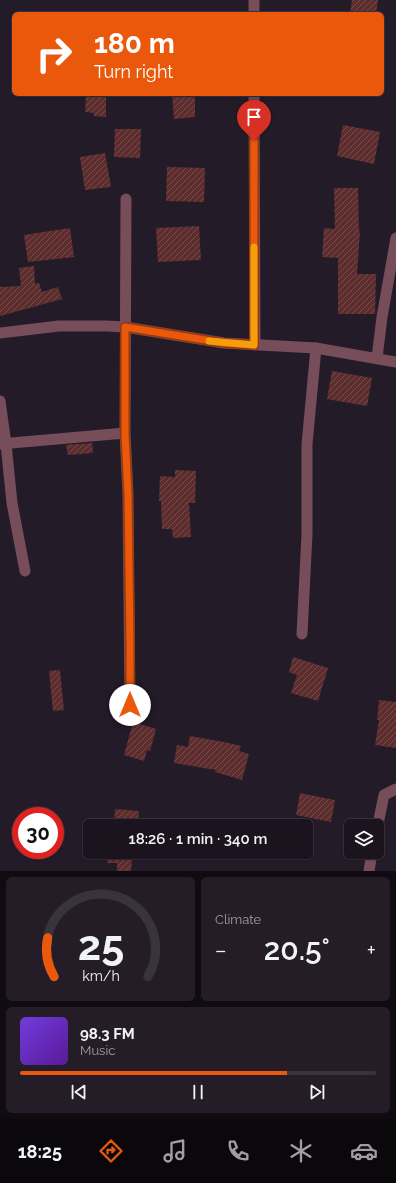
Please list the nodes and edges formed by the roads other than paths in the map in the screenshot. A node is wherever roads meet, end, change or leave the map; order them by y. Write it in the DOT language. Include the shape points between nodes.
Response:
graph roads {
  1 [pos="254,2"];
  2 [pos="254,12"];
  3 [pos="254,96"];
  4 [pos="126,198"];
  5 [pos="396,238"];
  6 [pos="125,327"];
  7 [pos="0,333"];
  8 [pos="254,345"];
  9 [pos="316,348"];
  10 [pos="377,358"];
  11 [pos="396,362"];
  12 [pos="0,401"];
  13 [pos="125,434"];
  14 [pos="3,444"];
  15 [pos="25,571"];
  16 [pos="302,634"];
  17 [pos="130,705"];
  18 [pos="396,789"];
  19 [pos="379,819"];
  20 [pos="371,859"];
  21 [pos="369,871"];
  1 -- 2 [label="street"];
  3 -- 8 [label="street"];
  4 -- 6 [label="street"];
  5 -- 10 [label="street"];
  6 -- 7 [label="street" via="59,326"];
  6 -- 8 [label="street" via="224,343"];
  6 -- 13 [label="street"];
  8 -- 9 [label="street"];
  9 -- 10 [label="street"];
  9 -- 16 [label="street" via="307,444 307,534"];
  10 -- 11 [label="street"];
  12 -- 14 [label="street"];
  13 -- 14 [label="street"];
  13 -- 17 [label="street"];
  14 -- 15 [label="street"];
  18 -- 19 [label="street" via="384,795"];
  20 -- 21 [label="street"];
}
